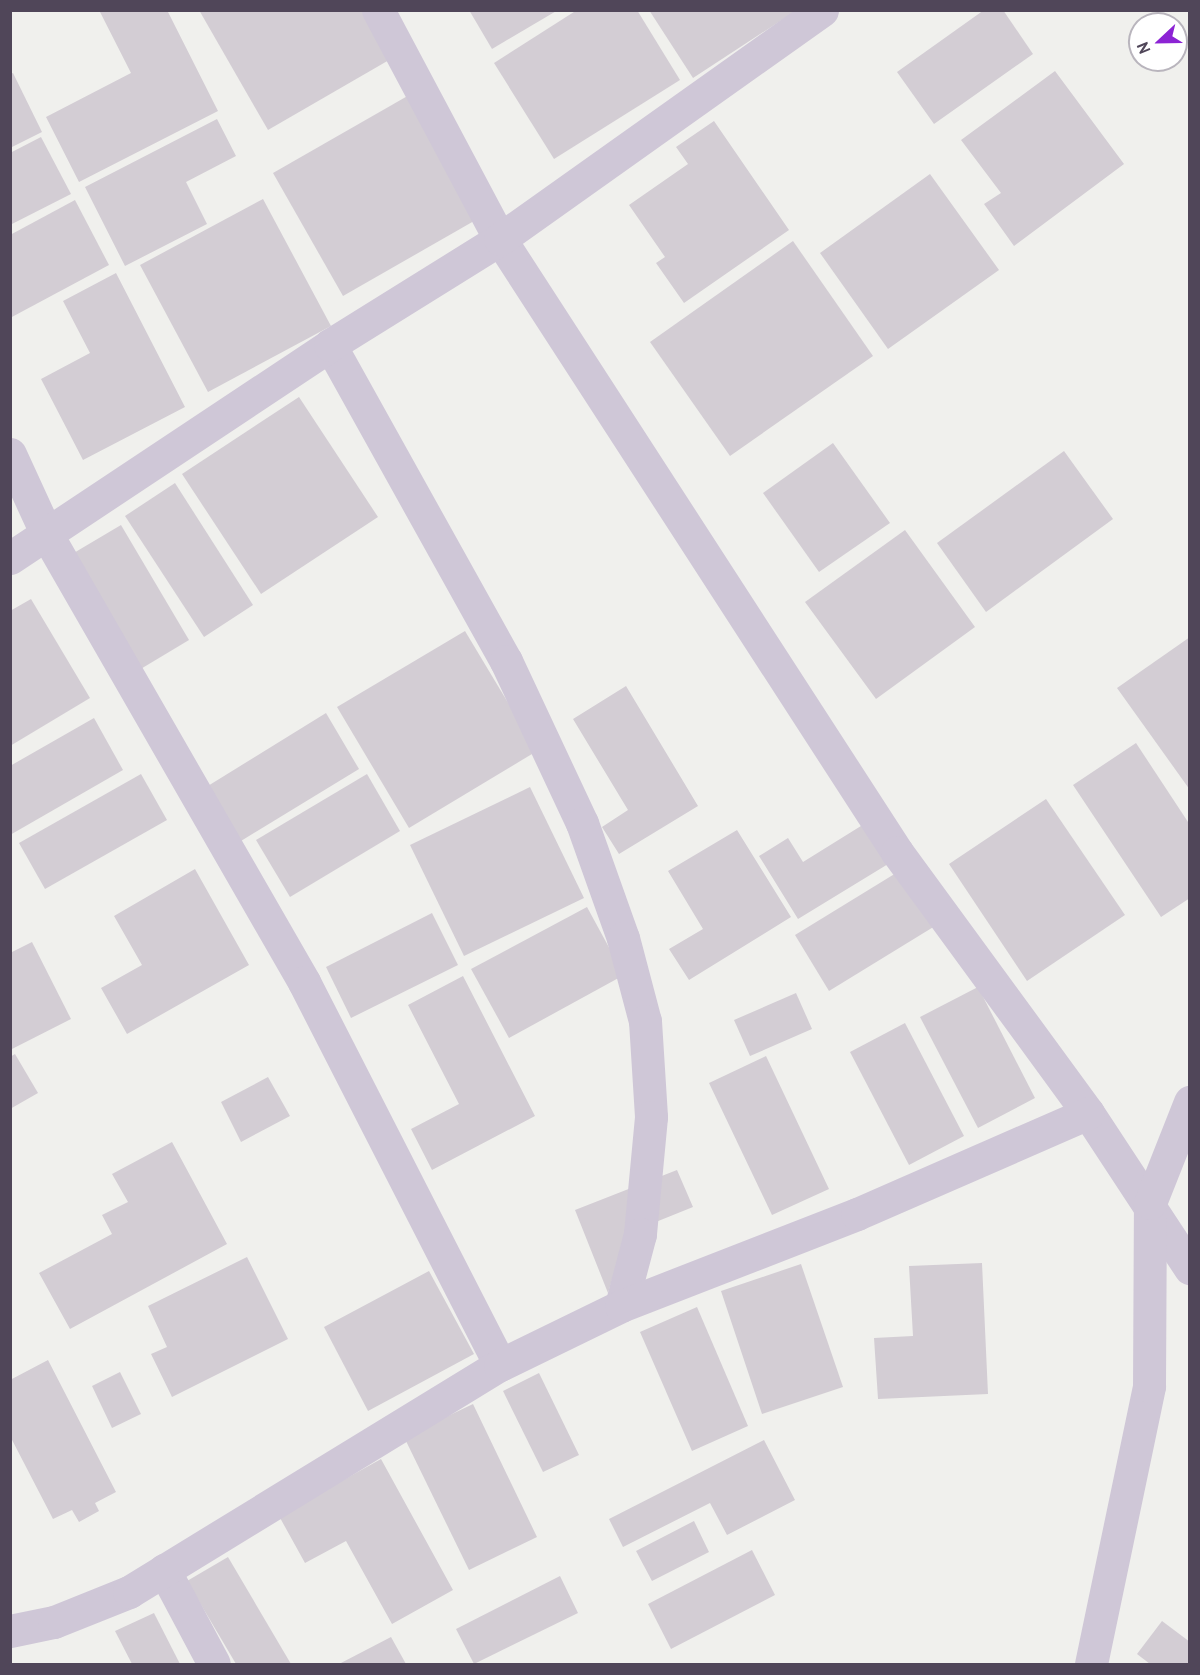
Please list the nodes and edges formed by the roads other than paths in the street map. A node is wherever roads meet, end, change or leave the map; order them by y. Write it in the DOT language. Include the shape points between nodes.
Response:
graph roads {
  1 [pos="378,10"];
  2 [pos="822,10"];
  3 [pos="500,239"];
  4 [pos="330,345"];
  5 [pos="10,454"];
  6 [pos="47,535"];
  7 [pos="10,558"];
  8 [pos="1190,1102"];
  9 [pos="1088,1113"];
  10 [pos="1150,1203"];
  11 [pos="1190,1268"];
  12 [pos="621,1306"];
  13 [pos="500,1365"];
  14 [pos="164,1570"];
  15 [pos="10,1631"];
  16 [pos="214,1665"];
  17 [pos="1091,1665"];
  1 -- 3 [label="street"];
  2 -- 3 [label="street"];
  3 -- 4 [label="street"];
  3 -- 9 [label="street" via="897,852"];
  4 -- 6 [label="street"];
  4 -- 12 [label="street" via="506,661 582,823 623,938 645,1021 651,1117 640,1234"];
  5 -- 6 [label="street"];
  6 -- 7 [label="street"];
  6 -- 13 [label="street" via="303,982"];
  8 -- 10 [label="street"];
  9 -- 10 [label="street"];
  9 -- 12 [label="street" via="857,1214"];
  10 -- 11 [label="street"];
  10 -- 17 [label="street" via="1149,1386"];
  12 -- 13 [label="street"];
  13 -- 14 [label="street"];
  14 -- 15 [label="street" via="129,1592 54,1622"];
  14 -- 16 [label="street"];
}
